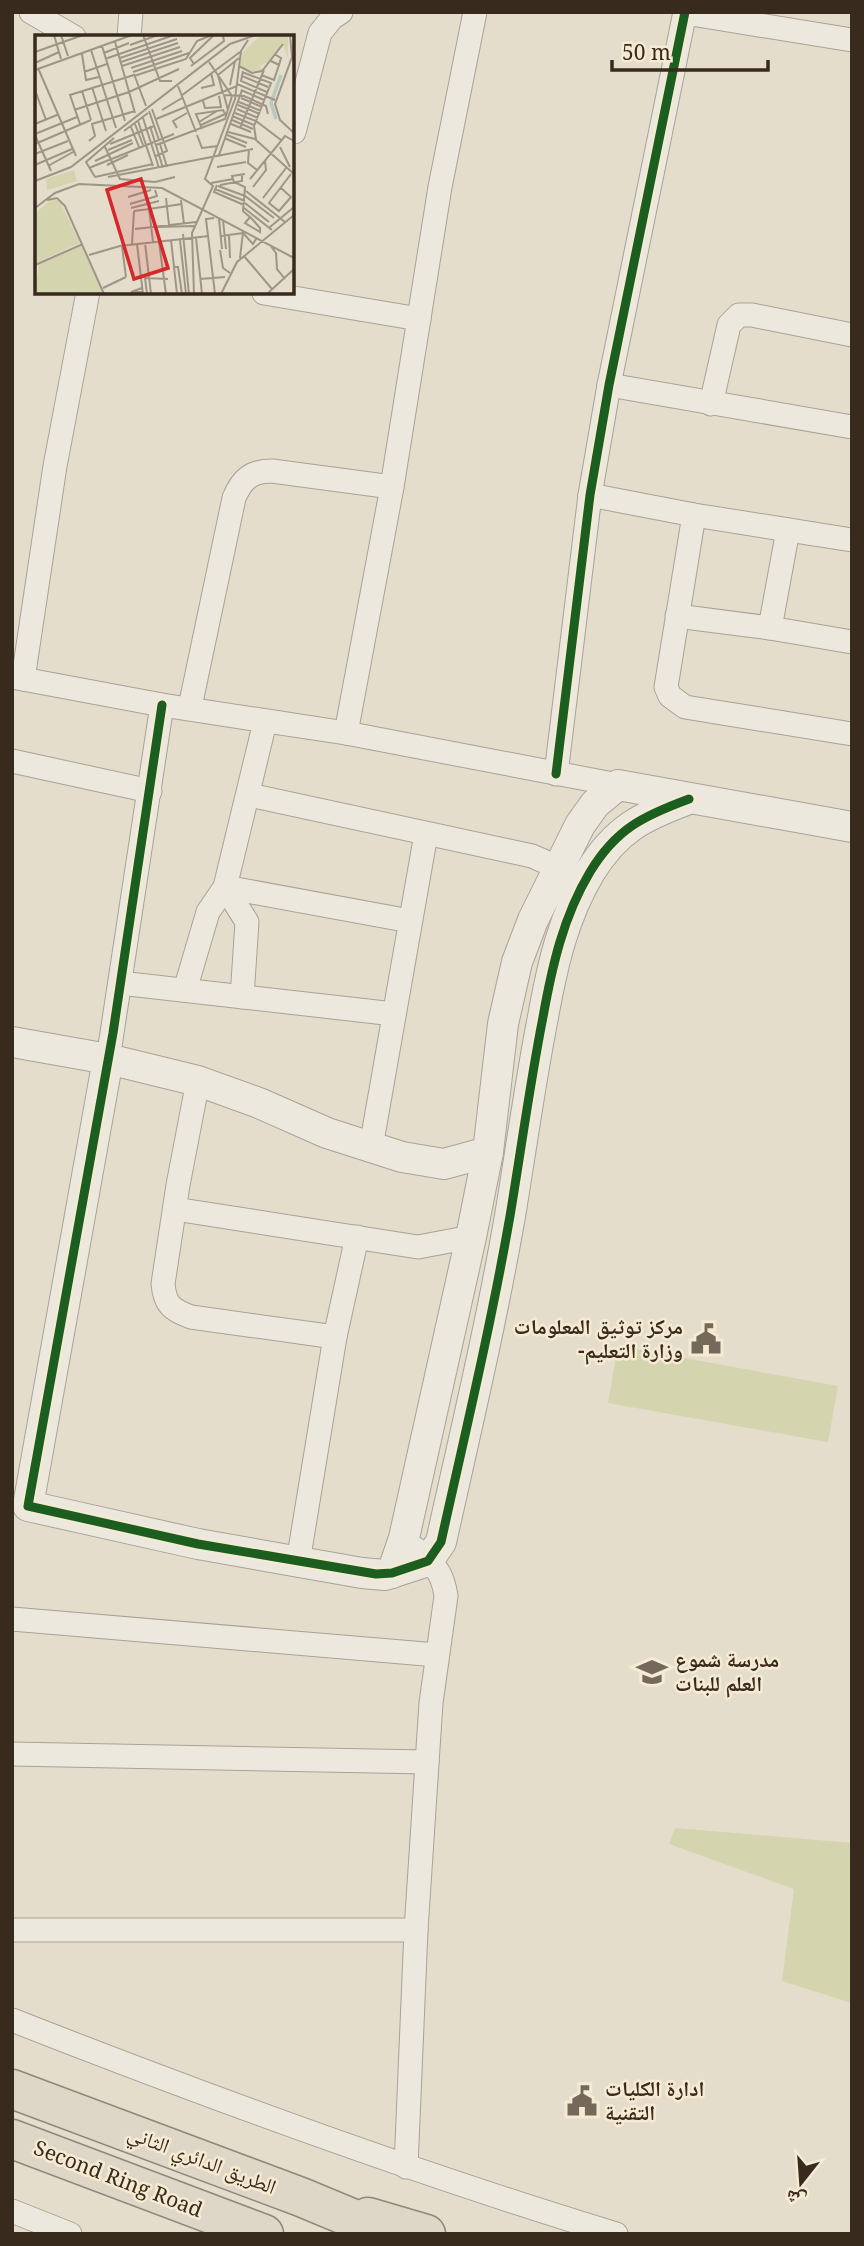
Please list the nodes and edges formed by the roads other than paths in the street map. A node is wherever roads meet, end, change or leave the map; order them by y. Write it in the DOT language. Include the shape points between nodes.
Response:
graph roads {
  1 [pos="31,12"];
  2 [pos="131,12"];
  3 [pos="341,12"];
  4 [pos="475,12"];
  5 [pos="685,13"];
  6 [pos="771,20"];
  7 [pos="71,35"];
  8 [pos="130,35"];
  9 [pos="852,40"];
  10 [pos="294,132"];
  11 [pos="89,294"];
  12 [pos="270,294"];
  13 [pos="419,319"];
  14 [pos="852,335"];
  15 [pos="609,385"];
  16 [pos="710,404"];
  17 [pos="852,427"];
  18 [pos="392,487"];
  19 [pos="590,495"];
  20 [pos="694,515"];
  21 [pos="788,530"];
  22 [pos="852,540"];
  23 [pos="677,616"];
  24 [pos="770,628"];
  25 [pos="852,642"];
  26 [pos="18,678"];
  27 [pos="162,705"];
  28 [pos="190,708"];
  29 [pos="265,722"];
  30 [pos="346,733"];
  31 [pos="852,734"];
  32 [pos="12,761"];
  33 [pos="556,774"];
  34 [pos="618,785"];
  35 [pos="150,791"];
  36 [pos="249,795"];
  37 [pos="689,799"];
  38 [pos="852,827"];
  39 [pos="426,834"];
  40 [pos="557,870"];
  41 [pos="225,887"];
  42 [pos="578,893"];
  43 [pos="410,921"];
  44 [pos="120,983"];
  45 [pos="185,990"];
  46 [pos="242,997"];
  47 [pos="394,1014"];
  48 [pos="12,1042"];
  49 [pos="108,1059"];
  50 [pos="198,1081"];
  51 [pos="371,1147"];
  52 [pos="488,1152"];
  53 [pos="175,1209"];
  54 [pos="357,1237"];
  55 [pos="471,1237"];
  56 [pos="335,1337"];
  57 [pos="20,1505"];
  58 [pos="404,1538"];
  59 [pos="428,1560"];
  60 [pos="298,1562"];
  61 [pos="392,1573"];
  62 [pos="12,1619"];
  63 [pos="437,1656"];
  64 [pos="12,1754"];
  65 [pos="427,1762"];
  66 [pos="12,1930"];
  67 [pos="416,1930"];
  68 [pos="12,2020"];
  69 [pos="12,2089"];
  70 [pos="12,2139"];
  71 [pos="406,2167"];
  72 [pos="300,2197"];
  73 [pos="12,2211"];
  74 [pos="70,2234"];
  75 [pos="264,2234"];
  76 [pos="390,2234"];
  77 [pos="426,2234"];
  78 [pos="617,2234"];
  1 -- 7 [label="street"];
  2 -- 8 [label="street"];
  3 -- 10 [label="street" via="320,33"];
  4 -- 13 [label="street"];
  5 -- 6 [label="street"];
  5 -- 15 [label="street"];
  6 -- 9 [label="street"];
  11 -- 26 [label="street"];
  12 -- 13 [label="street"];
  13 -- 18 [label="street"];
  14 -- 16 [label="street" via="739,315 729,325"];
  15 -- 16 [label="street"];
  15 -- 19 [label="street"];
  16 -- 17 [label="street"];
  18 -- 28 [label="street" via="272,471 260,471 239,485"];
  18 -- 30 [label="street"];
  19 -- 20 [label="street"];
  19 -- 33 [label="street"];
  20 -- 21 [label="street"];
  20 -- 23 [label="street"];
  21 -- 22 [label="street"];
  21 -- 24 [label="street"];
  23 -- 24 [label="street"];
  23 -- 31 [label="street" via="666,687 677,702"];
  24 -- 25 [label="street"];
  26 -- 27 [label="street"];
  27 -- 28 [label="street"];
  27 -- 35 [label="street"];
  28 -- 29 [label="street"];
  29 -- 30 [label="street"];
  29 -- 36 [label="street"];
  30 -- 33 [label="street"];
  32 -- 35 [label="street"];
  33 -- 34 [label="street"];
  34 -- 37 [label="street"];
  34 -- 40 [label="street" via="589,810"];
  35 -- 44 [label="street"];
  36 -- 39 [label="street"];
  36 -- 41 [label="street"];
  37 -- 38 [label="street"];
  37 -- 42 [label="street" via="631,825 600,856"];
  39 -- 40 [label="street" via="532,856"];
  39 -- 43 [label="street"];
  40 -- 42 [label="street"];
  40 -- 52 [label="street" via="524,942 512,982"];
  41 -- 43 [label="street"];
  41 -- 45 [label="street" via="208,912"];
  41 -- 46 [label="street" via="247,922"];
  42 -- 59 [label="street" via="551,974 498,1285 441,1542"];
  43 -- 47 [label="street"];
  44 -- 45 [label="street"];
  44 -- 49 [label="street"];
  45 -- 46 [label="street"];
  46 -- 47 [label="street"];
  47 -- 51 [label="street"];
  48 -- 49 [label="street"];
  49 -- 50 [label="street"];
  49 -- 57 [label="street"];
  50 -- 51 [label="street"];
  50 -- 53 [label="street"];
  51 -- 52 [label="street" via="444,1164"];
  52 -- 55 [label="street"];
  53 -- 54 [label="street"];
  53 -- 56 [label="street" via="163,1284 165,1300 174,1310 191,1317"];
  54 -- 55 [label="street" via="418,1248"];
  54 -- 56 [label="street"];
  55 -- 58 [label="street"];
  56 -- 60 [label="street"];
  57 -- 60 [label="street"];
  58 -- 59 [label="street"];
  58 -- 61 [label="street"];
  59 -- 61 [label="street"];
  59 -- 63 [label="street" via="444,1579 446,1597"];
  60 -- 61 [label="street"];
  62 -- 63 [label="street"];
  63 -- 65 [label="street"];
  64 -- 65 [label="street"];
  65 -- 67 [label="street"];
  66 -- 67 [label="street"];
  67 -- 71 [label="street"];
  68 -- 71 [label="street"];
  69 -- 72 [label="highway, الطريق الدائري الثاني"];
  70 -- 75 [label="highway, Second Ring Road"];
  71 -- 78 [label="street"];
  72 -- 76 [label="highway, الطريق الدائري الثاني"];
  72 -- 77 [label="highway"];
  73 -- 74 [label="street"];
}
